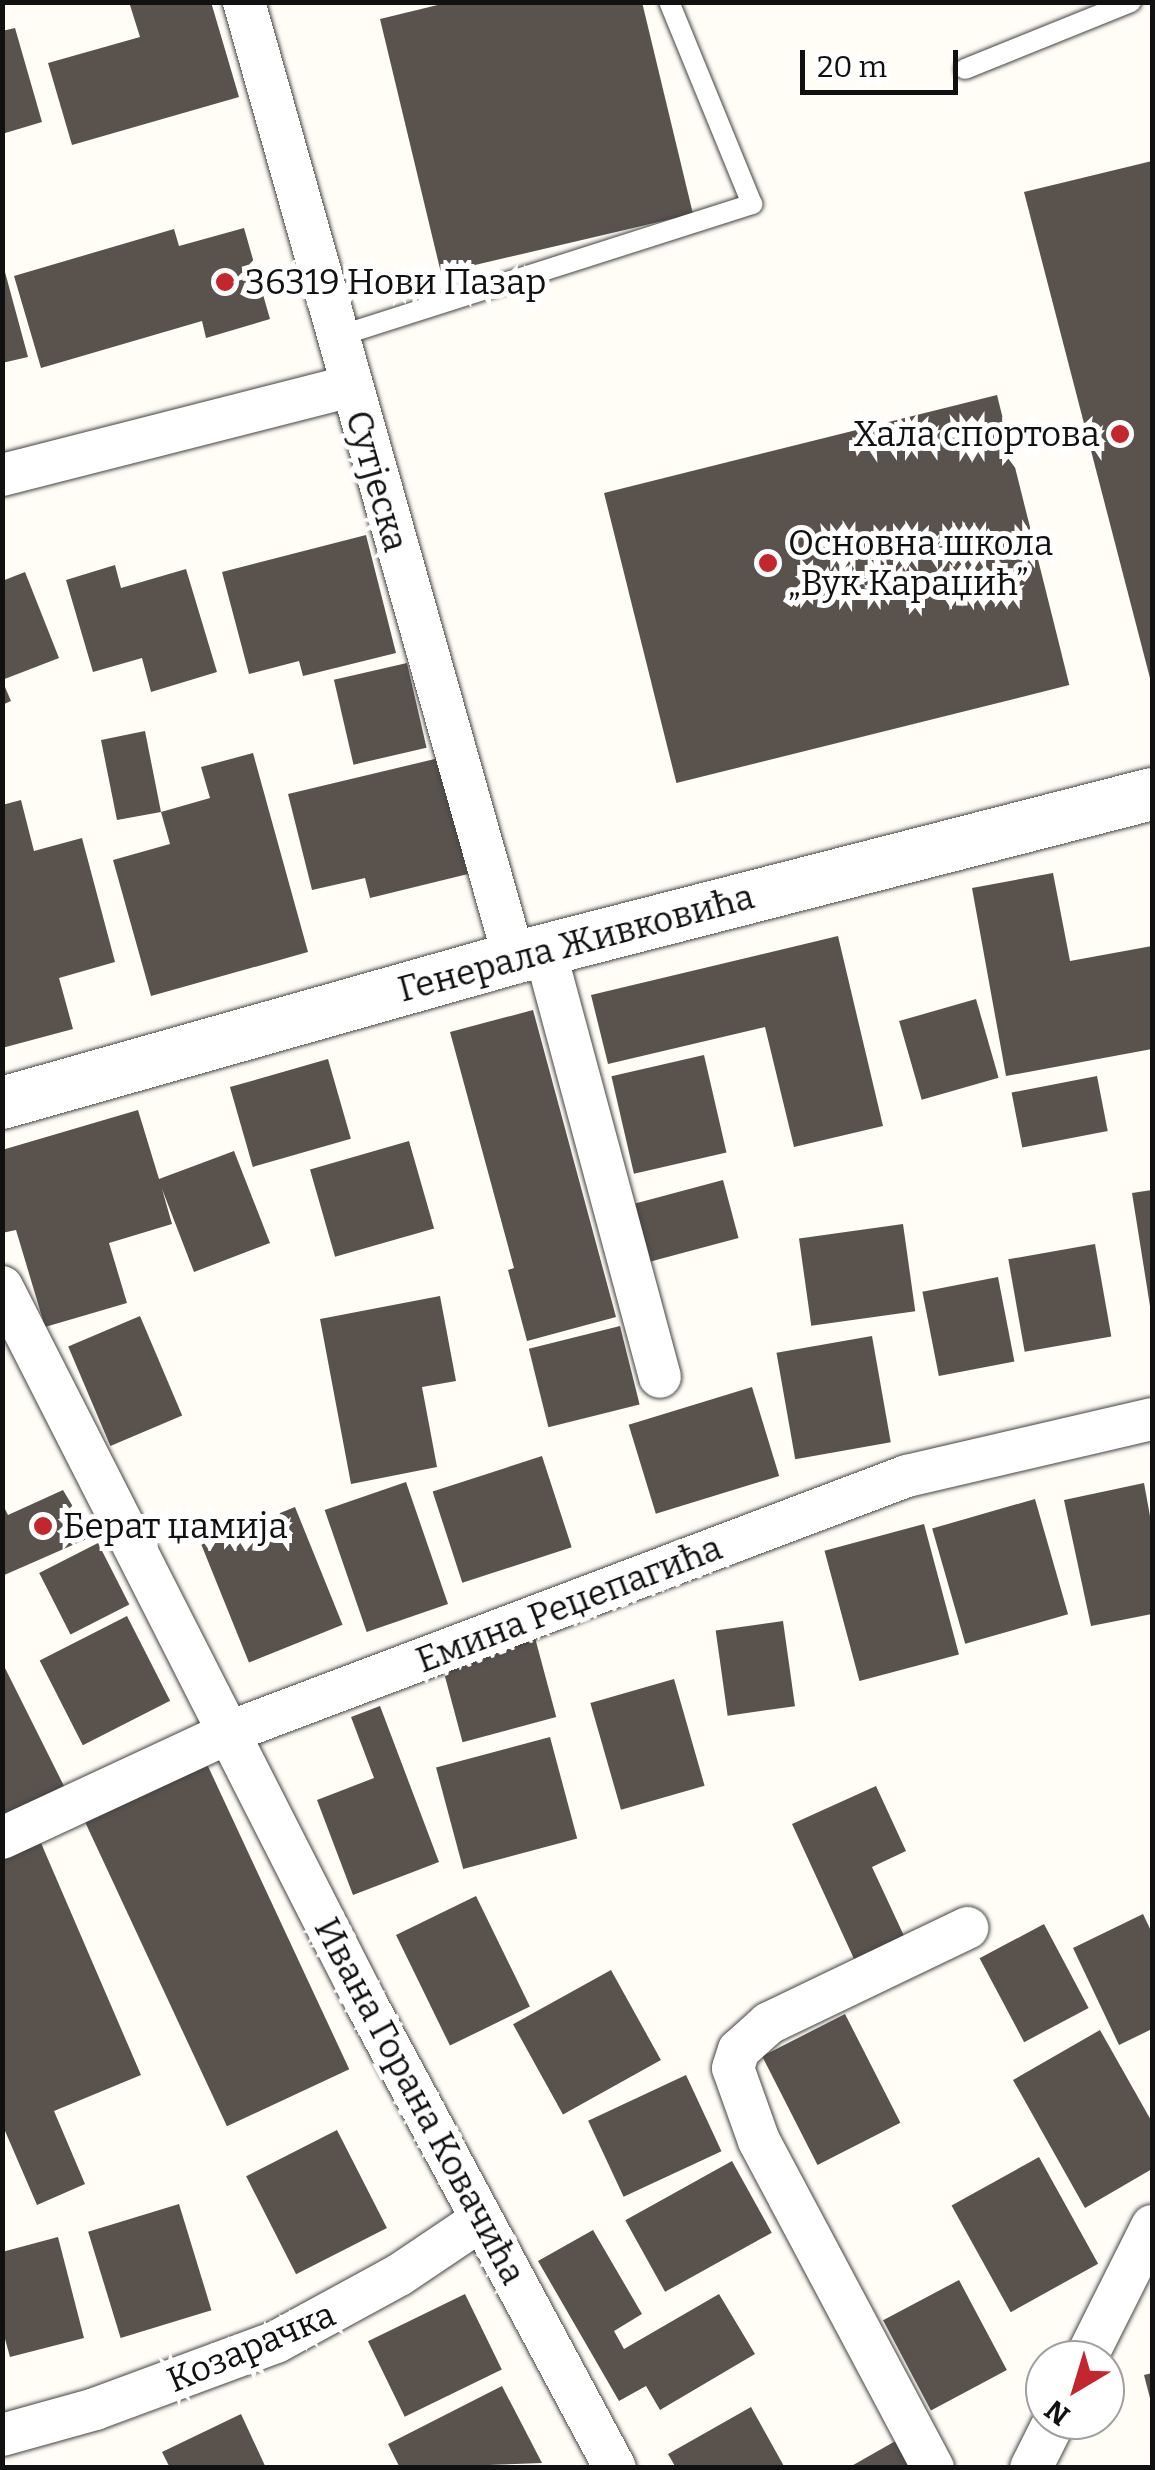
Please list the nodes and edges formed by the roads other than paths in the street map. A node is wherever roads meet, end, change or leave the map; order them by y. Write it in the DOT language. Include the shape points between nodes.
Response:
graph roads {
  1 [pos="244,2"];
  2 [pos="670,2"];
  3 [pos="1131,2"];
  4 [pos="965,69"];
  5 [pos="336,338"];
  6 [pos="350,386"];
  7 [pos="2,475"];
  8 [pos="1152,794"];
  9 [pos="529,955"];
  10 [pos="2,1103"];
  11 [pos="2,1286"];
  12 [pos="660,1376"];
  13 [pos="1152,1419"];
  14 [pos="232,1731"];
  15 [pos="2,1838"];
  16 [pos="967,1928"];
  17 [pos="481,2220"];
  18 [pos="1152,2226"];
  19 [pos="1095,2340"];
  20 [pos="2,2435"];
  21 [pos="1045,2440"];
  22 [pos="615,2468"];
  23 [pos="933,2468"];
  24 [pos="1031,2468"];
  1 -- 5 [label="street, Сутјеска"];
  2 -- 5 [label="lane" via="752,204"];
  3 -- 4 [label="lane"];
  5 -- 6 [label="street, Сутјеска"];
  6 -- 7 [label="street"];
  6 -- 9 [label="street, Сутјеска"];
  8 -- 9 [label="street, Генерала Живковића"];
  9 -- 10 [label="street, Генерала Живковића"];
  9 -- 12 [label="street, Сутјеска"];
  11 -- 14 [label="street"];
  13 -- 14 [label="street, Емина Реџепагића" via="907,1476"];
  14 -- 15 [label="street, Емина Реџепагића"];
  14 -- 17 [label="street, Ивана Горана Ковачића"];
  16 -- 23 [label="street" via="769,2023 739,2050 733,2068 759,2141"];
  17 -- 20 [label="street, Козарачка" via="386,2283 276,2342 95,2409"];
  17 -- 22 [label="street, Ивана Горана Ковачића"];
  18 -- 19 [label="street"];
  21 -- 24 [label="street"];
}
